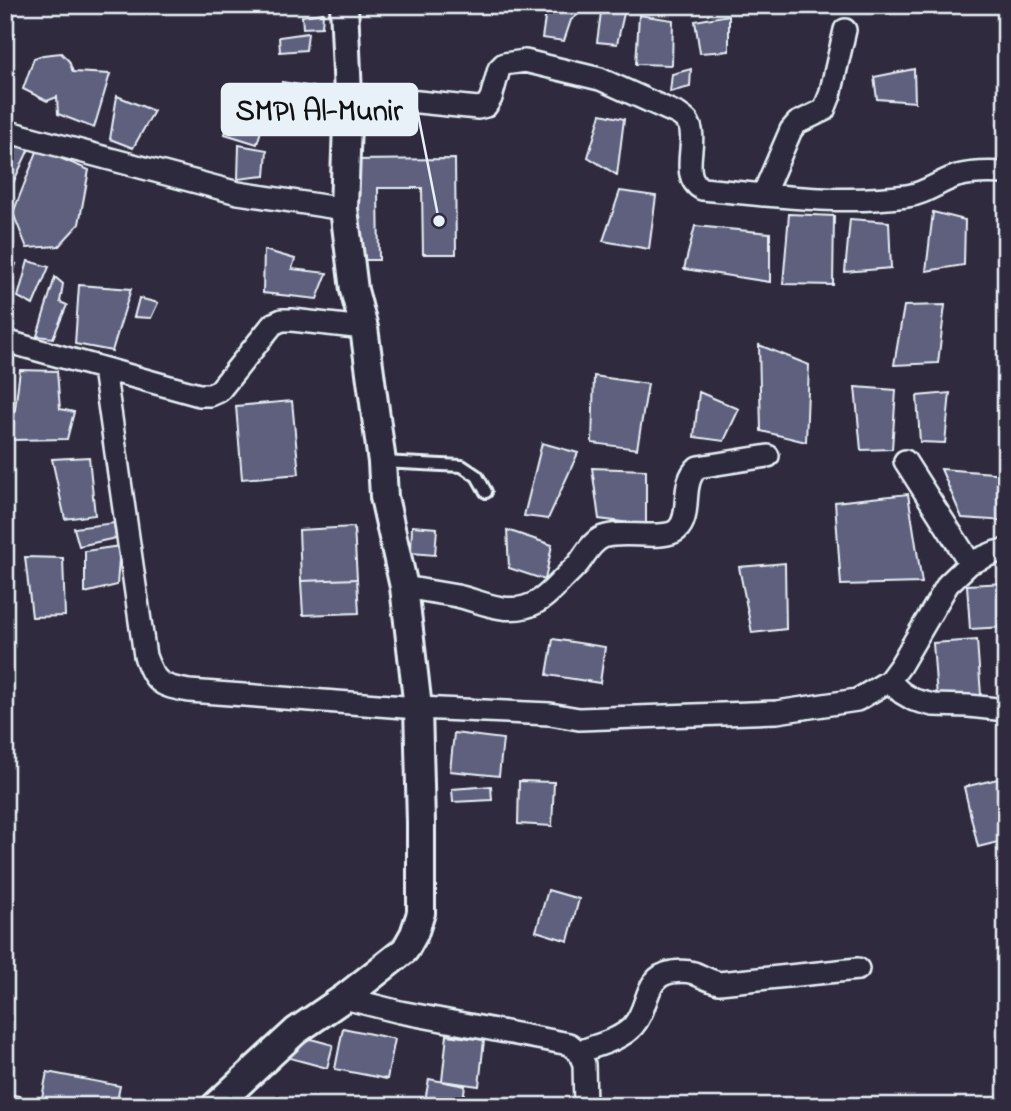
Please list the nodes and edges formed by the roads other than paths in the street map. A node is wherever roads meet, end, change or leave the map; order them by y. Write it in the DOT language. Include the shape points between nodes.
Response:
graph roads {
  1 [pos="344,5"];
  2 [pos="845,30"];
  3 [pos="348,95"];
  4 [pos="5,131"];
  5 [pos="1006,173"];
  6 [pos="763,195"];
  7 [pos="344,209"];
  8 [pos="364,328"];
  9 [pos="5,341"];
  10 [pos="104,369"];
  11 [pos="768,456"];
  12 [pos="905,461"];
  13 [pos="382,463"];
  14 [pos="486,492"];
  15 [pos="1006,550"];
  16 [pos="970,563"];
  17 [pos="404,587"];
  18 [pos="889,681"];
  19 [pos="418,708"];
  20 [pos="1006,710"];
  21 [pos="858,969"];
  22 [pos="344,998"];
  23 [pos="579,1052"];
  24 [pos="215,1106"];
  25 [pos="585,1106"];
  1 -- 3 [label="street"];
  2 -- 6 [label="street" via="824,110 791,130"];
  3 -- 6 [label="street" via="478,108 491,99 504,64 525,61 600,79 687,121 694,184 702,189"];
  3 -- 7 [label="street"];
  4 -- 7 [label="street" via="238,192"];
  5 -- 6 [label="street" via="958,176 906,197 856,200"];
  7 -- 8 [label="street" via="354,290"];
  8 -- 10 [label="street" via="282,320 273,324 219,391 210,395"];
  8 -- 13 [label="street"];
  9 -- 10 [label="street"];
  10 -- 19 [label="street" via="150,672 165,687 189,691"];
  11 -- 17 [label="street" via="698,467 687,485 682,525 674,533 603,537 543,599 524,608 503,609"];
  12 -- 16 [label="street"];
  13 -- 14 [label="lane" via="462,466 477,476"];
  13 -- 17 [label="street" via="384,497"];
  15 -- 16 [label="street"];
  16 -- 18 [label="street" via="948,584"];
  17 -- 19 [label="street"];
  18 -- 19 [label="street" via="857,700 777,712 579,719"];
  18 -- 20 [label="street" via="914,700 933,705"];
  19 -- 22 [label="street" via="421,913 405,950"];
  21 -- 23 [label="street" via="719,983 693,973 662,974 653,981 632,1028"];
  22 -- 23 [label="street" via="569,1044"];
  22 -- 24 [label="street" via="296,1031"];
  23 -- 25 [label="street" via="584,1064"];
}
